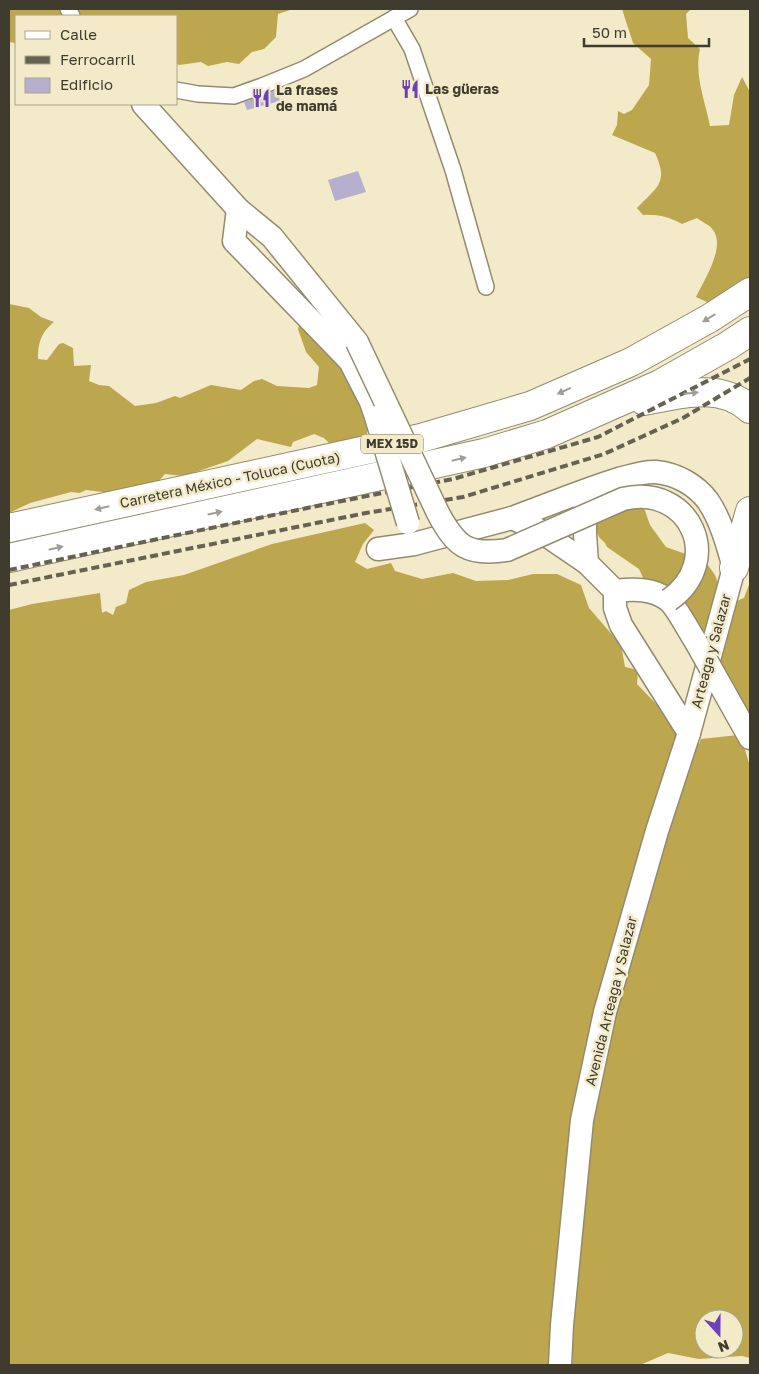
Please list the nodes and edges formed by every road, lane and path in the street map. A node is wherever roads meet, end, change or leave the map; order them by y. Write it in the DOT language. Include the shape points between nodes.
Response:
graph roads {
  1 [pos="410,9"];
  2 [pos="394,18"];
  3 [pos="178,90"];
  4 [pos="144,105"];
  5 [pos="238,209"];
  6 [pos="486,287"];
  7 [pos="750,292"];
  8 [pos="750,331"];
  9 [pos="608,407"];
  10 [pos="750,409"];
  11 [pos="585,489"];
  12 [pos="750,511"];
  13 [pos="512,518"];
  14 [pos="9,528"];
  15 [pos="411,533"];
  16 [pos="378,549"];
  17 [pos="9,558"];
  18 [pos="587,563"];
  19 [pos="734,568"];
  20 [pos="615,591"];
  21 [pos="669,600"];
  22 [pos="689,733"];
  23 [pos="750,738"];
  24 [pos="560,1365"];
  1 -- 2 [label="street"];
  2 -- 3 [label="street" via="304,69 234,96"];
  2 -- 6 [label="street" via="412,49"];
  4 -- 5 [label="street"];
  5 -- 15 [label="street, bridge" via="234,241 350,361 371,402"];
  5 -- 21 [label="street, bridge" via="272,237 357,342 438,513 460,544 478,552 507,550 623,499 654,498 681,512 692,529 696,544 697,559 690,579"];
  7 -- 14 [label="highway, Carretera México - Toluca (Cuota) / MEX 15D, one-way" via="631,362 522,408 421,438"];
  8 -- 9 [label="highway, Carretera México - Toluca (Cuota) / MEX 15D" via="681,373"];
  9 -- 10 [label="highway, one-way" via="711,392 732,396"];
  17 -- 9 [label="highway, Carretera México - Toluca (Cuota) / MEX 15D, one-way" via="484,453 547,434"];
  11 -- 13 [label="street"];
  11 -- 18 [label="street"];
  11 -- 19 [label="street" via="643,472 680,478 709,502"];
  12 -- 19 [label="highway"];
  13 -- 15 [label="street"];
  13 -- 18 [label="street" via="537,529"];
  15 -- 16 [label="street"];
  18 -- 20 [label="street"];
  19 -- 22 [label="street, Arteaga y Salazar"];
  20 -- 21 [label="street" via="653,592"];
  20 -- 22 [label="street" via="615,608 621,625"];
  21 -- 23 [label="street, bridge"];
  22 -- 24 [label="street, Avenida Arteaga y Salazar" via="657,830 605,1012 582,1120"];
}
